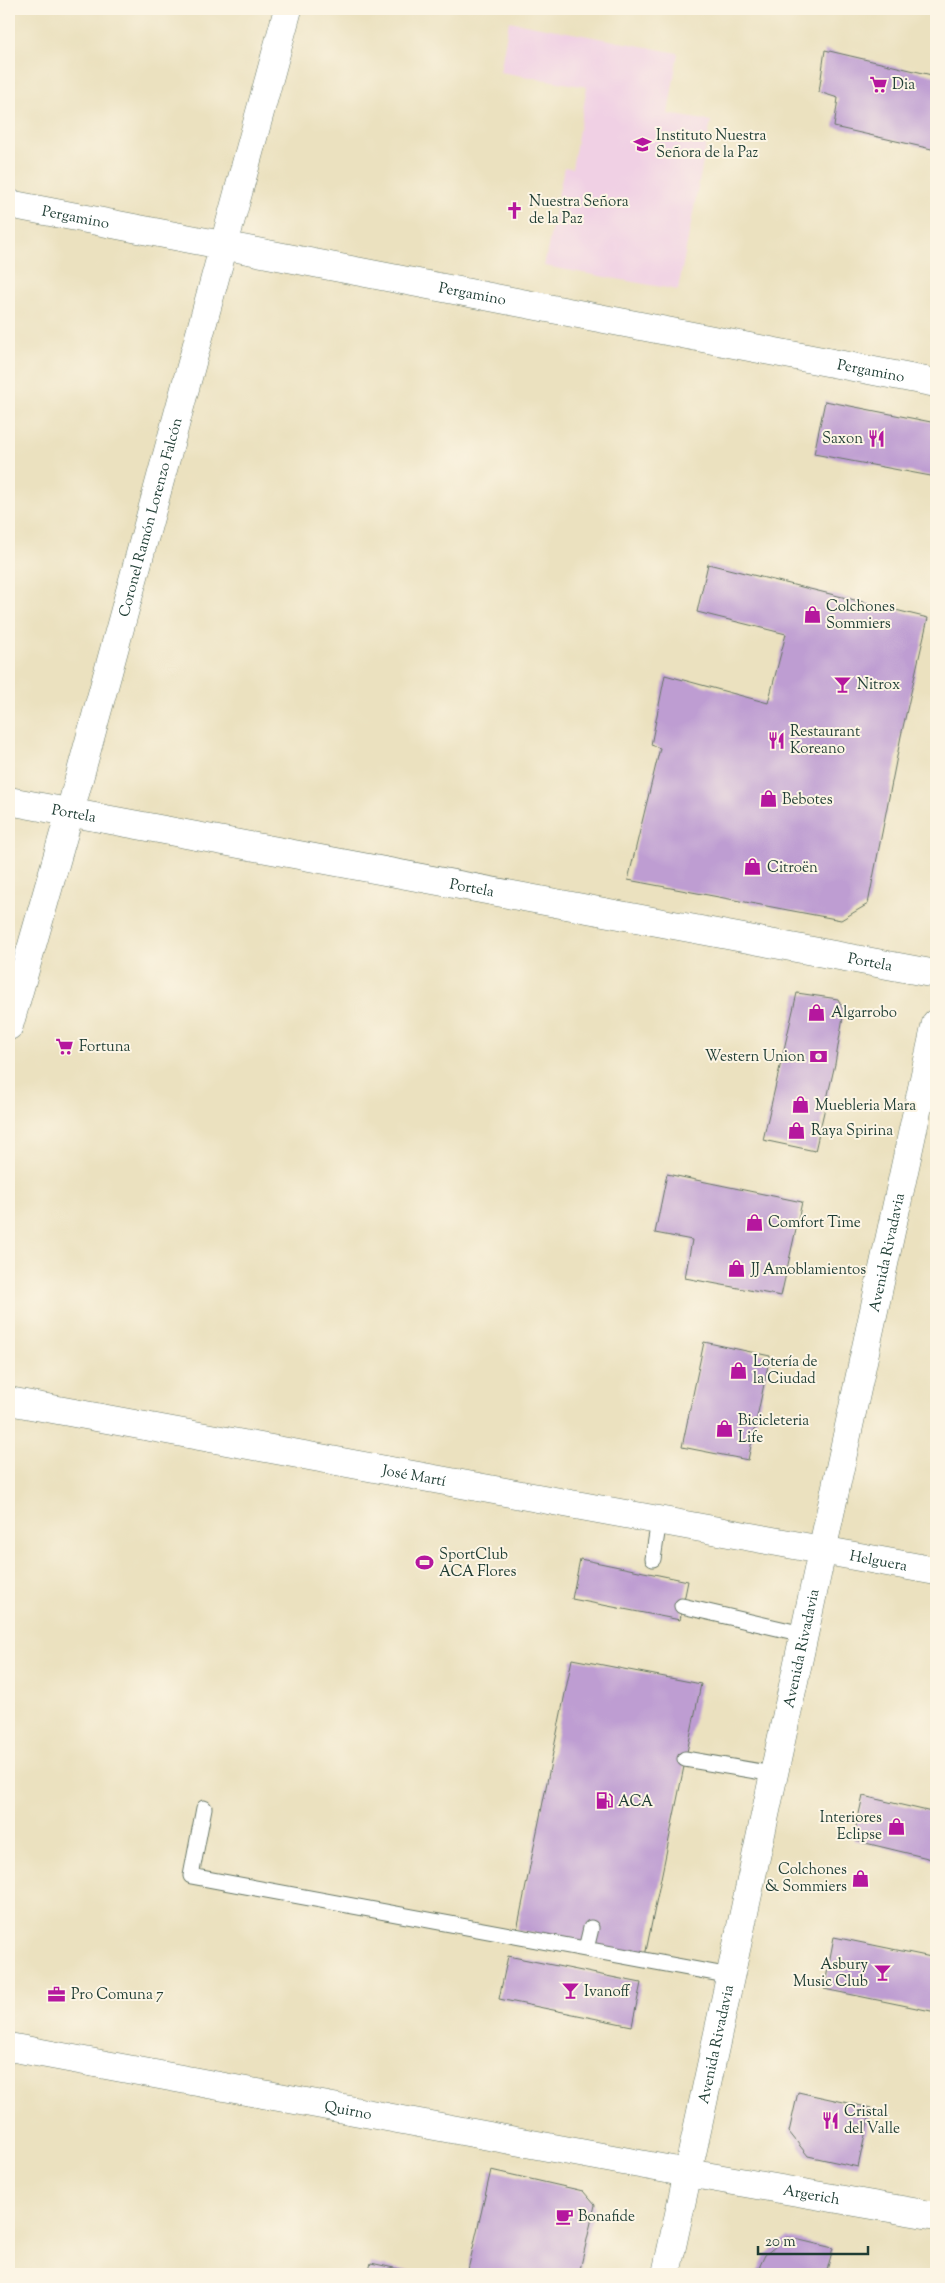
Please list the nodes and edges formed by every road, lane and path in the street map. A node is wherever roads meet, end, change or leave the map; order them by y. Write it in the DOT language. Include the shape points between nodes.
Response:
graph roads {
  1 [pos="288,9"];
  2 [pos="9,204"];
  3 [pos="222,246"];
  4 [pos="936,383"];
  5 [pos="9,801"];
  6 [pos="70,812"];
  7 [pos="936,974"];
  8 [pos="936,1023"];
  9 [pos="9,1026"];
  10 [pos="9,1400"];
  11 [pos="659,1520"];
  12 [pos="821,1550"];
  13 [pos="653,1559"];
  14 [pos="936,1571"];
  15 [pos="682,1606"];
  16 [pos="803,1634"];
  17 [pos="685,1759"];
  18 [pos="773,1774"];
  19 [pos="204,1808"];
  20 [pos="591,1928"];
  21 [pos="586,1949"];
  22 [pos="730,1976"];
  23 [pos="9,2047"];
  24 [pos="688,2173"];
  25 [pos="936,2216"];
  26 [pos="666,2274"];
  1 -- 3 [label="street, Coronel Ramón Lorenzo Falcón"];
  2 -- 3 [label="street, Pergamino"];
  3 -- 4 [label="street, Pergamino"];
  3 -- 6 [label="street, Coronel Ramón Lorenzo Falcón"];
  5 -- 6 [label="street, Portela"];
  6 -- 7 [label="street, Portela"];
  6 -- 9 [label="street, Coronel Ramón Lorenzo Falcón"];
  8 -- 12 [label="street, Avenida Rivadavia"];
  10 -- 11 [label="street, José Martí"];
  11 -- 12 [label="street, José Martí"];
  11 -- 13 [label="lane"];
  12 -- 14 [label="street, Helguera"];
  12 -- 16 [label="street, Avenida Rivadavia"];
  15 -- 16 [label="lane"];
  16 -- 18 [label="street, Avenida Rivadavia"];
  17 -- 18 [label="lane"];
  18 -- 22 [label="street, Avenida Rivadavia"];
  19 -- 21 [label="lane" via="191,1876"];
  20 -- 21 [label="lane"];
  21 -- 22 [label="lane"];
  22 -- 24 [label="street, Avenida Rivadavia"];
  23 -- 24 [label="street, Quirno"];
  24 -- 25 [label="street, Argerich"];
  24 -- 26 [label="street, Avenida Rivadavia"];
}
